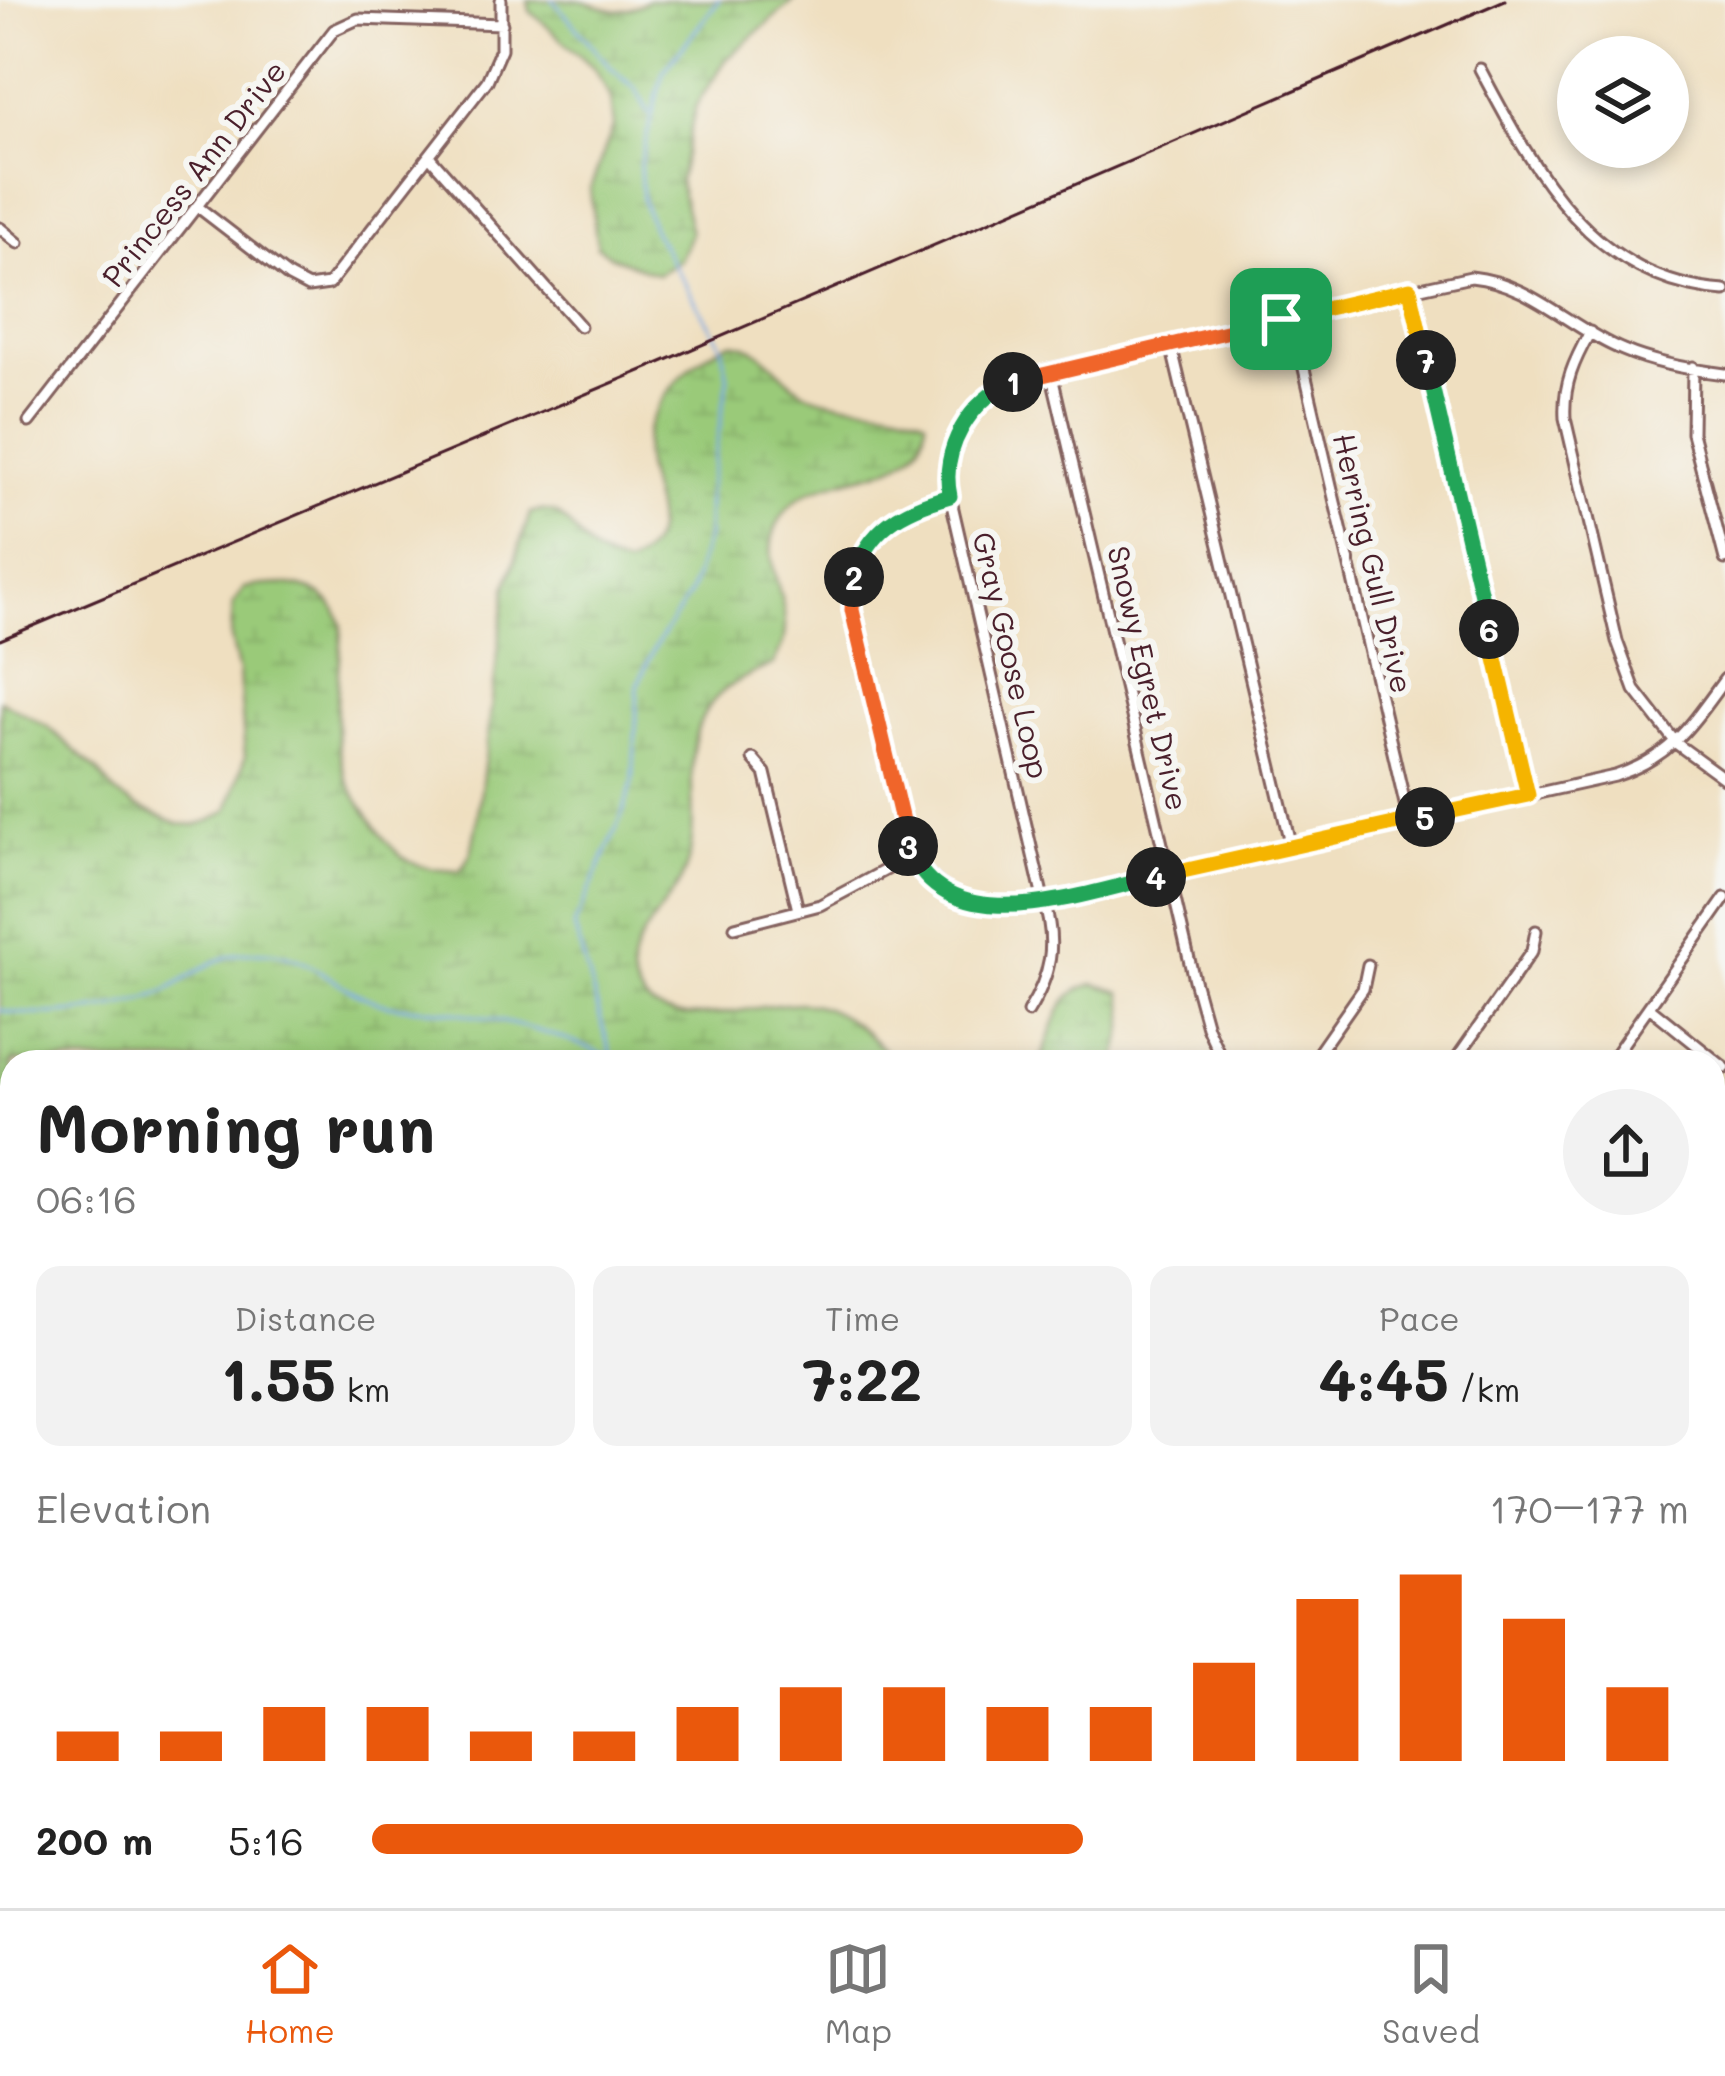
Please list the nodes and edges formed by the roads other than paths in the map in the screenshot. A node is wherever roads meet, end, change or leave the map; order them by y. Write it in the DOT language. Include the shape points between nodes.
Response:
graph roads {
  1 [pos="501,0"];
  2 [pos="502,24"];
  3 [pos="1480,70"];
  4 [pos="429,156"];
  5 [pos="198,207"];
  6 [pos="0,228"];
  7 [pos="18,243"];
  8 [pos="1410,289"];
  9 [pos="1725,292"];
  10 [pos="1292,317"];
  11 [pos="580,326"];
  12 [pos="1590,332"];
  13 [pos="1171,345"];
  14 [pos="1693,368"];
  15 [pos="1052,371"];
  16 [pos="1725,374"];
  17 [pos="29,422"];
  18 [pos="950,496"];
  19 [pos="1725,559"];
  20 [pos="1725,679"];
  21 [pos="1676,744"];
  22 [pos="753,759"];
  23 [pos="1725,778"];
  24 [pos="1528,795"];
  25 [pos="1409,821"];
  26 [pos="1291,847"];
  27 [pos="912,856"];
  28 [pos="1169,874"];
  29 [pos="1725,898"];
  30 [pos="1044,902"];
  31 [pos="798,910"];
  32 [pos="1713,916"];
  33 [pos="1725,924"];
  34 [pos="735,927"];
  35 [pos="1536,931"];
  36 [pos="1368,965"];
  37 [pos="1649,1007"];
  38 [pos="1028,1012"];
  39 [pos="1218,1050"];
  40 [pos="1320,1050"];
  41 [pos="1462,1050"];
  42 [pos="1619,1050"];
  43 [pos="1703,1050"];
  1 -- 2 [label="street"];
  2 -- 4 [label="street" via="487,81"];
  2 -- 5 [label="street, Princess Ann Drive" via="343,24"];
  3 -- 9 [label="street" via="1537,173 1587,230 1658,277"];
  4 -- 5 [label="street" via="317,289 289,277"];
  4 -- 11 [label="street"];
  5 -- 17 [label="street, Princess Ann Drive"];
  6 -- 7 [label="street"];
  8 -- 10 [label="street, Gray Goose Loop"];
  8 -- 12 [label="street, Gray Goose Loop" via="1492,279"];
  8 -- 24 [label="street"];
  10 -- 13 [label="street, Gray Goose Loop"];
  10 -- 25 [label="street, Herring Gull Drive"];
  12 -- 14 [label="street, Gray Goose Loop" via="1621,350"];
  12 -- 21 [label="street" via="1563,397 1568,431 1624,664"];
  13 -- 15 [label="street, Gray Goose Loop"];
  13 -- 26 [label="street"];
  14 -- 16 [label="street, Gray Goose Loop"];
  14 -- 19 [label="street" via="1692,433"];
  15 -- 18 [label="street, Gray Goose Loop" via="980,403 950,450"];
  15 -- 28 [label="street, Snowy Egret Drive"];
  18 -- 27 [label="street" via="889,520 851,586"];
  18 -- 30 [label="street, Gray Goose Loop"];
  20 -- 21 [label="street"];
  21 -- 23 [label="street"];
  21 -- 24 [label="street" via="1629,772"];
  22 -- 31 [label="street" via="765,773"];
  24 -- 25 [label="street"];
  25 -- 26 [label="street"];
  26 -- 28 [label="street"];
  27 -- 30 [label="street" via="964,900 1002,907"];
  27 -- 31 [label="street"];
  28 -- 30 [label="street"];
  28 -- 39 [label="street, Snowy Egret Drive"];
  29 -- 32 [label="street"];
  30 -- 38 [label="street, Gray Goose Loop" via="1053,929 1048,978"];
  31 -- 34 [label="street"];
  32 -- 33 [label="street"];
  32 -- 37 [label="street"];
  35 -- 41 [label="street" via="1532,951"];
  36 -- 40 [label="street" via="1363,988"];
  37 -- 42 [label="street"];
  37 -- 43 [label="street"];
}
